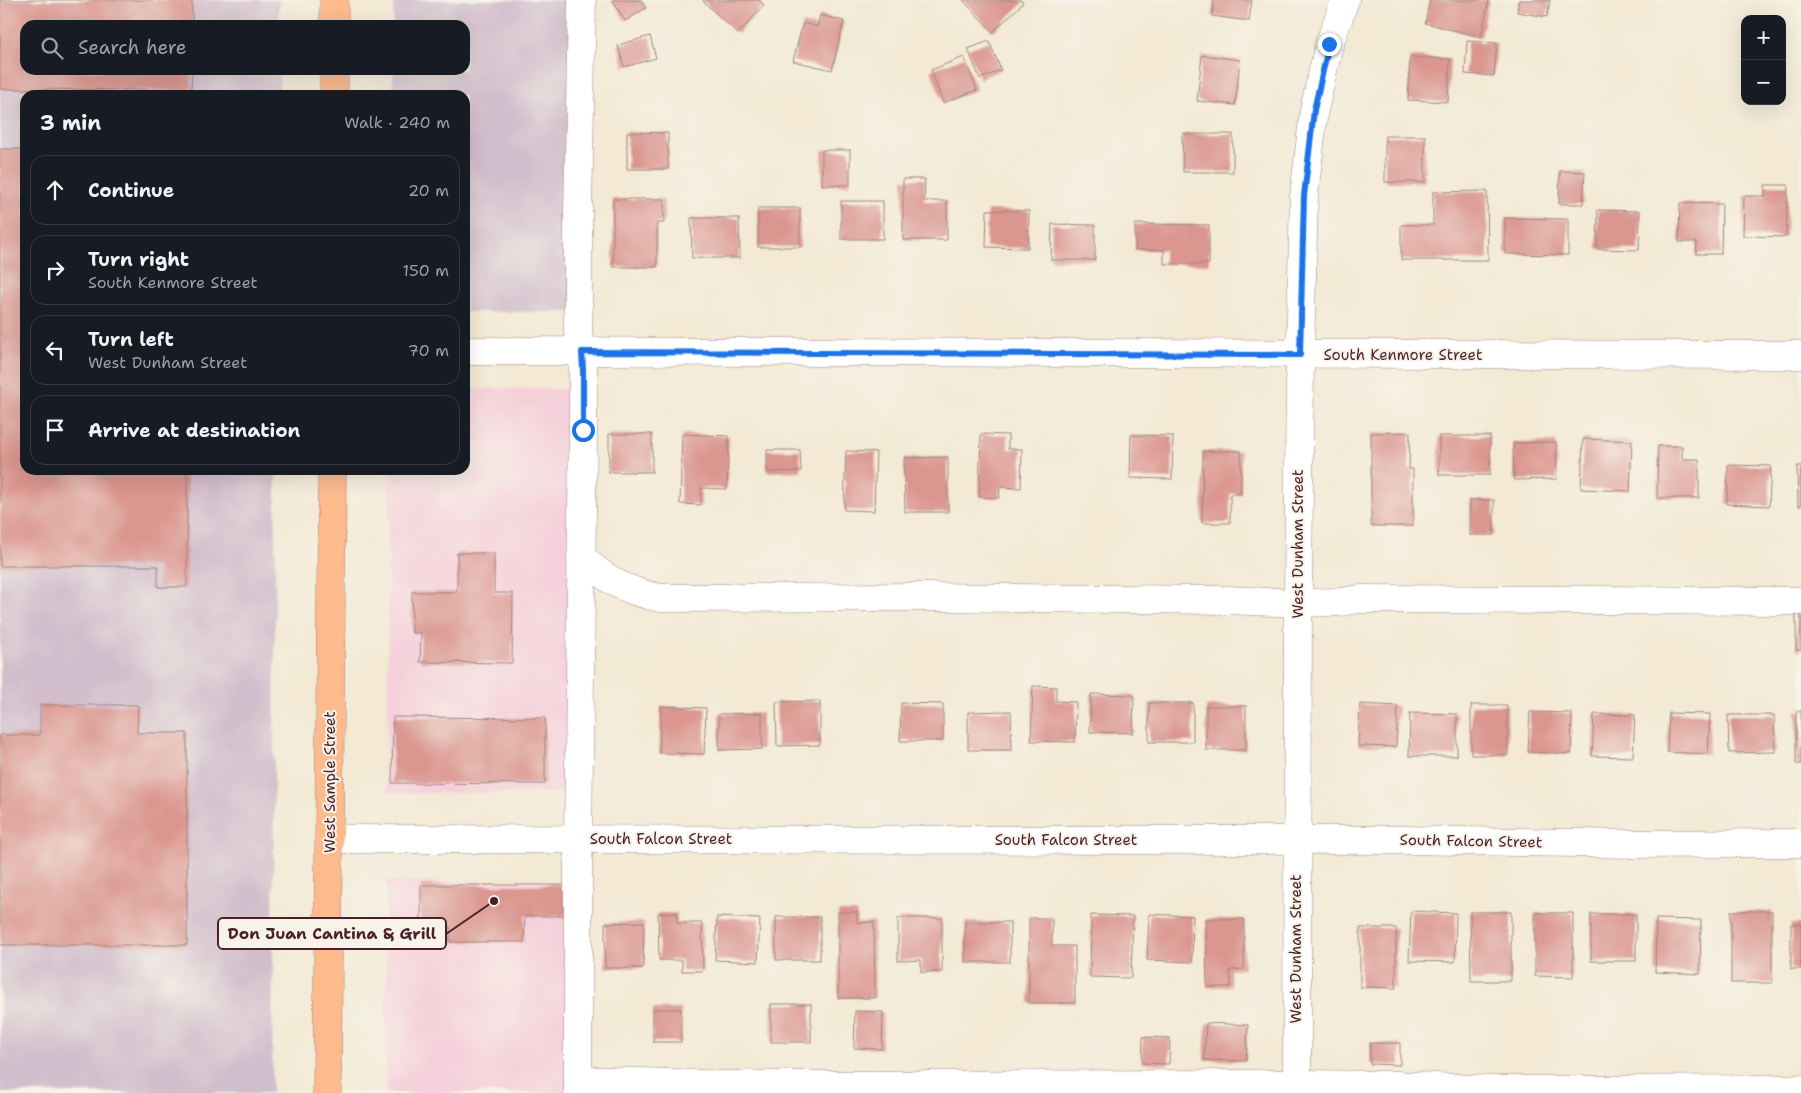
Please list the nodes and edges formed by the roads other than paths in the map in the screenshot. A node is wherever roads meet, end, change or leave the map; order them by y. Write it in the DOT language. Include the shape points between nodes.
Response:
graph roads {
  1 [pos="334,0"];
  2 [pos="582,0"];
  3 [pos="1345,0"];
  4 [pos="334,20"];
  5 [pos="334,75"];
  6 [pos="334,90"];
  7 [pos="470,351"];
  8 [pos="582,352"];
  9 [pos="1300,355"];
  10 [pos="1801,355"];
  11 [pos="332,475"];
  12 [pos="581,557"];
  13 [pos="1801,601"];
  14 [pos="1298,603"];
  15 [pos="330,839"];
  16 [pos="578,839"];
  17 [pos="1296,840"];
  18 [pos="1801,843"];
  19 [pos="578,1087"];
  20 [pos="1297,1088"];
  21 [pos="1801,1088"];
  22 [pos="327,1093"];
  1 -- 4 [label="main road"];
  2 -- 8 [label="street" via="578,212 578,330"];
  3 -- 9 [label="street, West Dunham Street" via="1329,44 1314,110 1304,196"];
  5 -- 6 [label="main road"];
  7 -- 8 [label="street, South Kenmore Street"];
  8 -- 9 [label="street, South Kenmore Street"];
  8 -- 12 [label="street"];
  9 -- 10 [label="street, South Kenmore Street"];
  9 -- 14 [label="street, West Dunham Street"];
  11 -- 15 [label="main road, West Sample Street"];
  12 -- 14 [label="street" via="604,577 622,587 661,598 921,597"];
  12 -- 16 [label="street"];
  13 -- 14 [label="street" via="1360,599"];
  14 -- 17 [label="street, West Dunham Street"];
  15 -- 16 [label="street, South Falcon Street"];
  15 -- 22 [label="main road, West Sample Street"];
  16 -- 17 [label="street, South Falcon Street"];
  16 -- 19 [label="street"];
  17 -- 18 [label="street, South Falcon Street"];
  17 -- 20 [label="street, West Dunham Street"];
  19 -- 20 [label="street"];
  20 -- 21 [label="street" via="1396,1085 1495,1090"];
}
